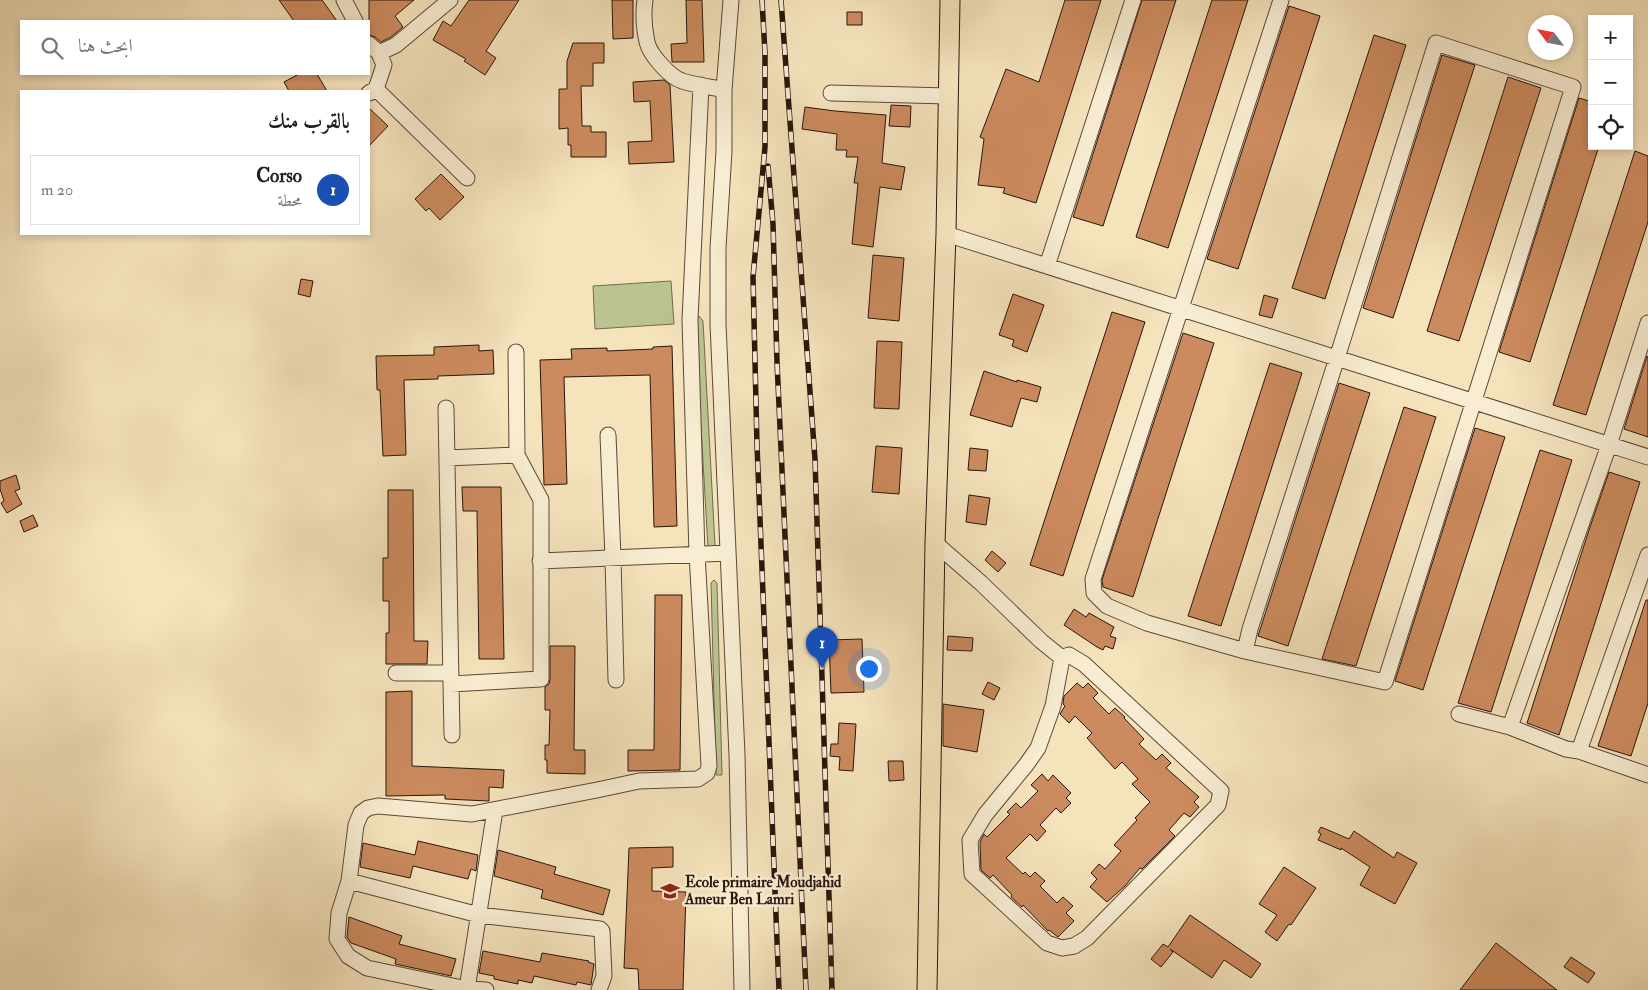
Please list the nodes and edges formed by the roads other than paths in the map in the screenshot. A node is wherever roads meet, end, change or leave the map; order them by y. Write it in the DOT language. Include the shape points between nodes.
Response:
graph roads {
  1 [pos="344,0"];
  2 [pos="450,0"];
  3 [pos="644,0"];
  4 [pos="731,0"];
  5 [pos="950,0"];
  6 [pos="1134,0"];
  7 [pos="1281,0"];
  8 [pos="354,20"];
  9 [pos="374,49"];
  10 [pos="701,85"];
  11 [pos="724,90"];
  12 [pos="372,91"];
  13 [pos="831,93"];
  14 [pos="948,96"];
  15 [pos="467,178"];
  16 [pos="946,234"];
  17 [pos="1047,266"];
  18 [pos="1181,309"];
  19 [pos="1648,323"];
  20 [pos="516,352"];
  21 [pos="1337,358"];
  22 [pos="1474,402"];
  23 [pos="446,408"];
  24 [pos="608,435"];
  25 [pos="1609,445"];
  26 [pos="517,455"];
  27 [pos="1648,457"];
  28 [pos="447,458"];
  29 [pos="935,543"];
  30 [pos="728,553"];
  31 [pos="697,554"];
  32 [pos="1648,555"];
  33 [pos="613,558"];
  34 [pos="540,561"];
  35 [pos="1245,650"];
  36 [pos="1062,658"];
  37 [pos="396,673"];
  38 [pos="451,678"];
  39 [pos="616,680"];
  40 [pos="1459,714"];
  41 [pos="1510,727"];
  42 [pos="452,735"];
  43 [pos="1579,751"];
  44 [pos="1648,775"];
  45 [pos="495,810"];
  46 [pos="349,881"];
  47 [pos="479,915"];
  48 [pos="467,989"];
  49 [pos="928,989"];
  50 [pos="486,990"];
  51 [pos="599,990"];
  52 [pos="742,990"];
  1 -- 8 [label="street"];
  2 -- 9 [label="street" via="396,45"];
  3 -- 10 [label="street" via="647,44 672,76"];
  4 -- 11 [label="street"];
  5 -- 14 [label="main road"];
  6 -- 17 [label="street"];
  7 -- 18 [label="street"];
  9 -- 12 [label="street" via="384,65"];
  10 -- 11 [label="street"];
  10 -- 31 [label="street" via="690,320"];
  11 -- 30 [label="street" via="718,324"];
  12 -- 15 [label="street"];
  13 -- 14 [label="street"];
  14 -- 16 [label="main road"];
  16 -- 17 [label="street"];
  16 -- 29 [label="main road"];
  17 -- 18 [label="street"];
  18 -- 21 [label="street"];
  18 -- 35 [label="street" via="1093,579 1094,593 1107,606 1147,623"];
  19 -- 25 [label="street"];
  20 -- 26 [label="street"];
  21 -- 22 [label="street"];
  21 -- 22 [label="street" via="1436,44 1555,81 1573,87"];
  21 -- 35 [label="street"];
  22 -- 25 [label="street"];
  22 -- 35 [label="street" via="1385,682"];
  23 -- 28 [label="street"];
  24 -- 33 [label="street"];
  25 -- 27 [label="street"];
  25 -- 41 [label="street"];
  26 -- 28 [label="street"];
  26 -- 34 [label="street" via="541,500"];
  28 -- 38 [label="street"];
  29 -- 36 [label="street"];
  29 -- 49 [label="main road"];
  30 -- 31 [label="street"];
  30 -- 52 [label="street" via="737,755"];
  31 -- 33 [label="street"];
  31 -- 45 [label="street" via="707,773 698,779 639,781"];
  32 -- 43 [label="street"];
  33 -- 34 [label="street"];
  33 -- 39 [label="street"];
  34 -- 38 [label="street" via="541,679"];
  36 -- 36 [label="street" via="1069,655 1084,664 1222,791 1218,805 1087,938 1074,946 1062,948 1047,943 972,874 970,849 970,840 985,815 1038,748 1054,706"];
  37 -- 38 [label="street"];
  38 -- 42 [label="street"];
  40 -- 41 [label="street"];
  41 -- 43 [label="street"];
  43 -- 44 [label="street"];
  45 -- 46 [label="street" via="472,814 378,806 368,808 361,813 356,825"];
  45 -- 47 [label="street"];
  46 -- 47 [label="street"];
  46 -- 48 [label="street" via="339,913 337,939 348,956 367,968"];
  47 -- 48 [label="street"];
  47 -- 51 [label="street" via="601,929 604,976"];
  48 -- 50 [label="street"];
}
